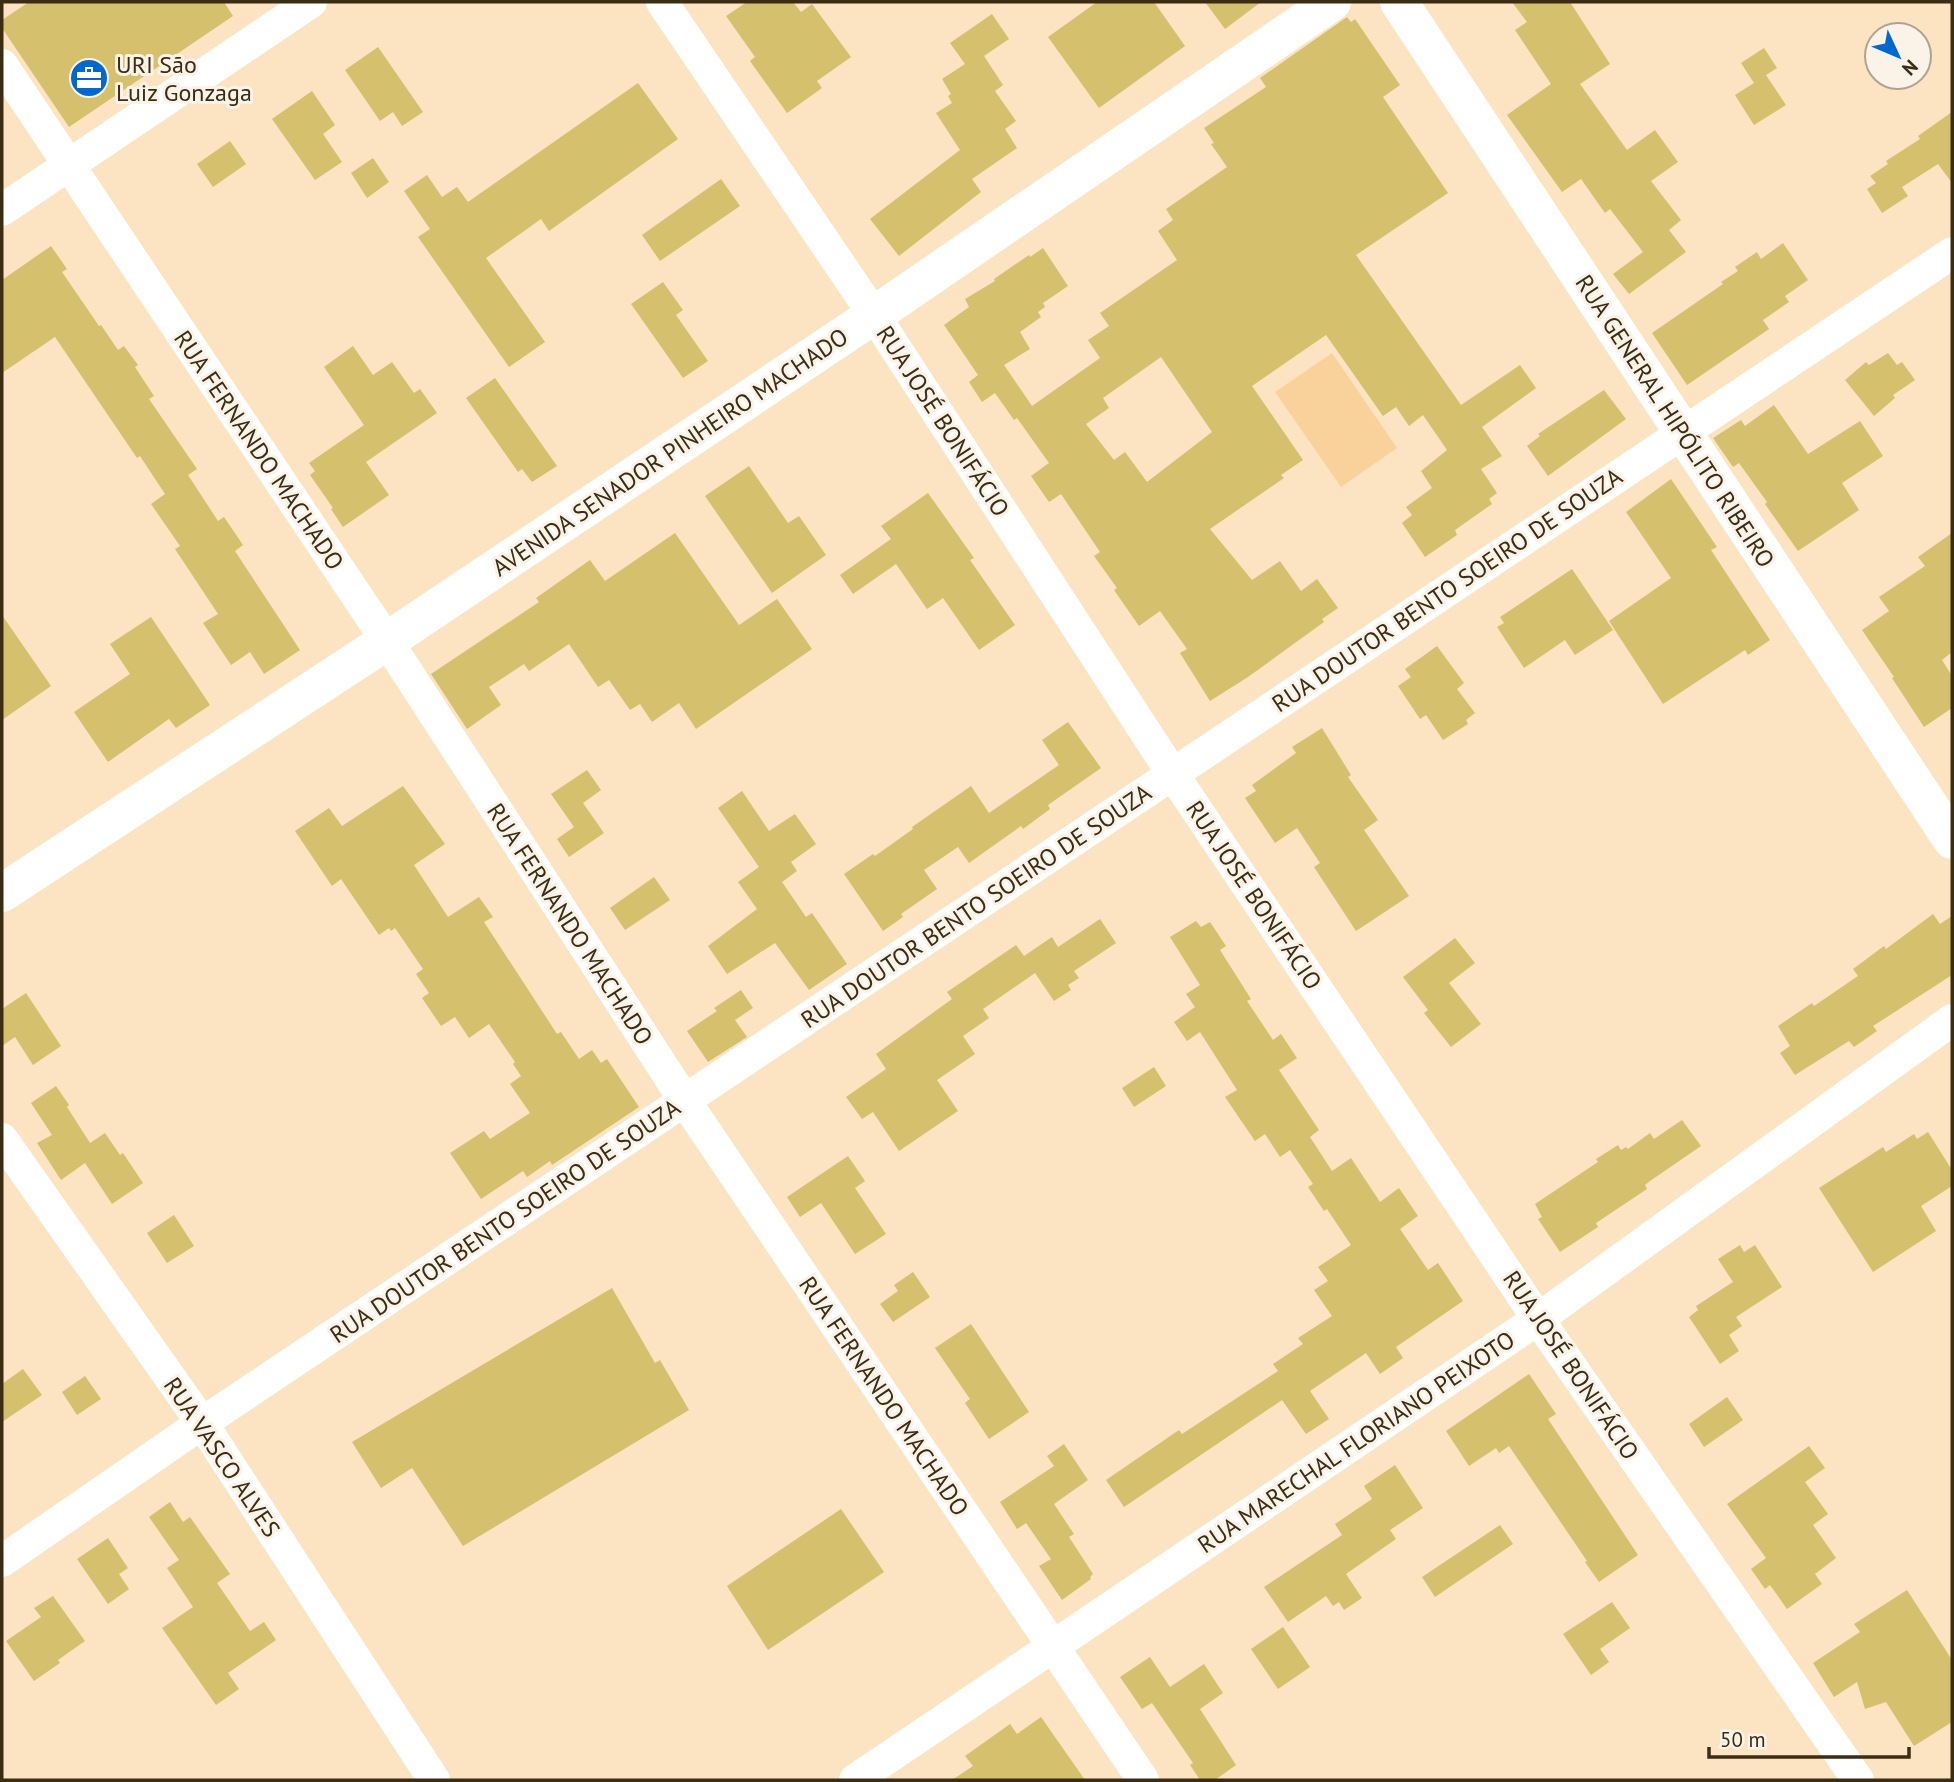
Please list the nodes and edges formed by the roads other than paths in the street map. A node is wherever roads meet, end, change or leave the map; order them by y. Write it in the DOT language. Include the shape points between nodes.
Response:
graph roads {
  1 [pos="311,2"];
  2 [pos="662,2"];
  3 [pos="1332,2"];
  4 [pos="1399,2"];
  5 [pos="2,65"];
  6 [pos="68,166"];
  7 [pos="2,210"];
  8 [pos="1952,253"];
  9 [pos="874,315"];
  10 [pos="1682,433"];
  11 [pos="387,641"];
  12 [pos="1172,773"];
  13 [pos="1952,840"];
  14 [pos="2,893"];
  15 [pos="1952,1020"];
  16 [pos="685,1101"];
  17 [pos="2,1139"];
  18 [pos="1538,1319"];
  19 [pos="202,1423"];
  20 [pos="2,1562"];
  21 [pos="1053,1647"];
  22 [pos="433,1780"];
  23 [pos="855,1780"];
  24 [pos="1143,1780"];
  25 [pos="1858,1780"];
  1 -- 6 [label="street"];
  2 -- 9 [label="street, RUA JOSÉ BONIFÁCIO"];
  3 -- 9 [label="main road, AVENIDA SENADOR PINHEIRO MACHADO"];
  4 -- 10 [label="main road, RUA GENERAL HIPÓLITO RIBEIRO"];
  5 -- 6 [label="street, RUA FERNANDO MACHADO"];
  6 -- 7 [label="street"];
  6 -- 11 [label="street, RUA FERNANDO MACHADO"];
  8 -- 10 [label="street, RUA DOUTOR BENTO SOEIRO DE SOUZA"];
  9 -- 11 [label="main road, AVENIDA SENADOR PINHEIRO MACHADO"];
  9 -- 12 [label="street, RUA JOSÉ BONIFÁCIO"];
  10 -- 12 [label="street, RUA DOUTOR BENTO SOEIRO DE SOUZA"];
  10 -- 13 [label="main road, RUA GENERAL HIPÓLITO RIBEIRO"];
  11 -- 14 [label="main road, AVENIDA SENADOR PINHEIRO MACHADO"];
  11 -- 16 [label="street, RUA FERNANDO MACHADO"];
  12 -- 16 [label="street, RUA DOUTOR BENTO SOEIRO DE SOUZA"];
  12 -- 18 [label="street, RUA JOSÉ BONIFÁCIO"];
  15 -- 18 [label="street, RUA MARECHAL FLORIANO PEIXOTO"];
  16 -- 19 [label="street, RUA DOUTOR BENTO SOEIRO DE SOUZA"];
  16 -- 21 [label="street, RUA FERNANDO MACHADO"];
  17 -- 19 [label="street, RUA VASCO ALVES"];
  18 -- 21 [label="street, RUA MARECHAL FLORIANO PEIXOTO"];
  18 -- 25 [label="street, RUA JOSÉ BONIFÁCIO"];
  19 -- 20 [label="street, RUA DOUTOR BENTO SOEIRO DE SOUZA"];
  19 -- 22 [label="street, RUA VASCO ALVES"];
  21 -- 23 [label="street, RUA MARECHAL FLORIANO PEIXOTO"];
  21 -- 24 [label="street, RUA FERNANDO MACHADO"];
}
